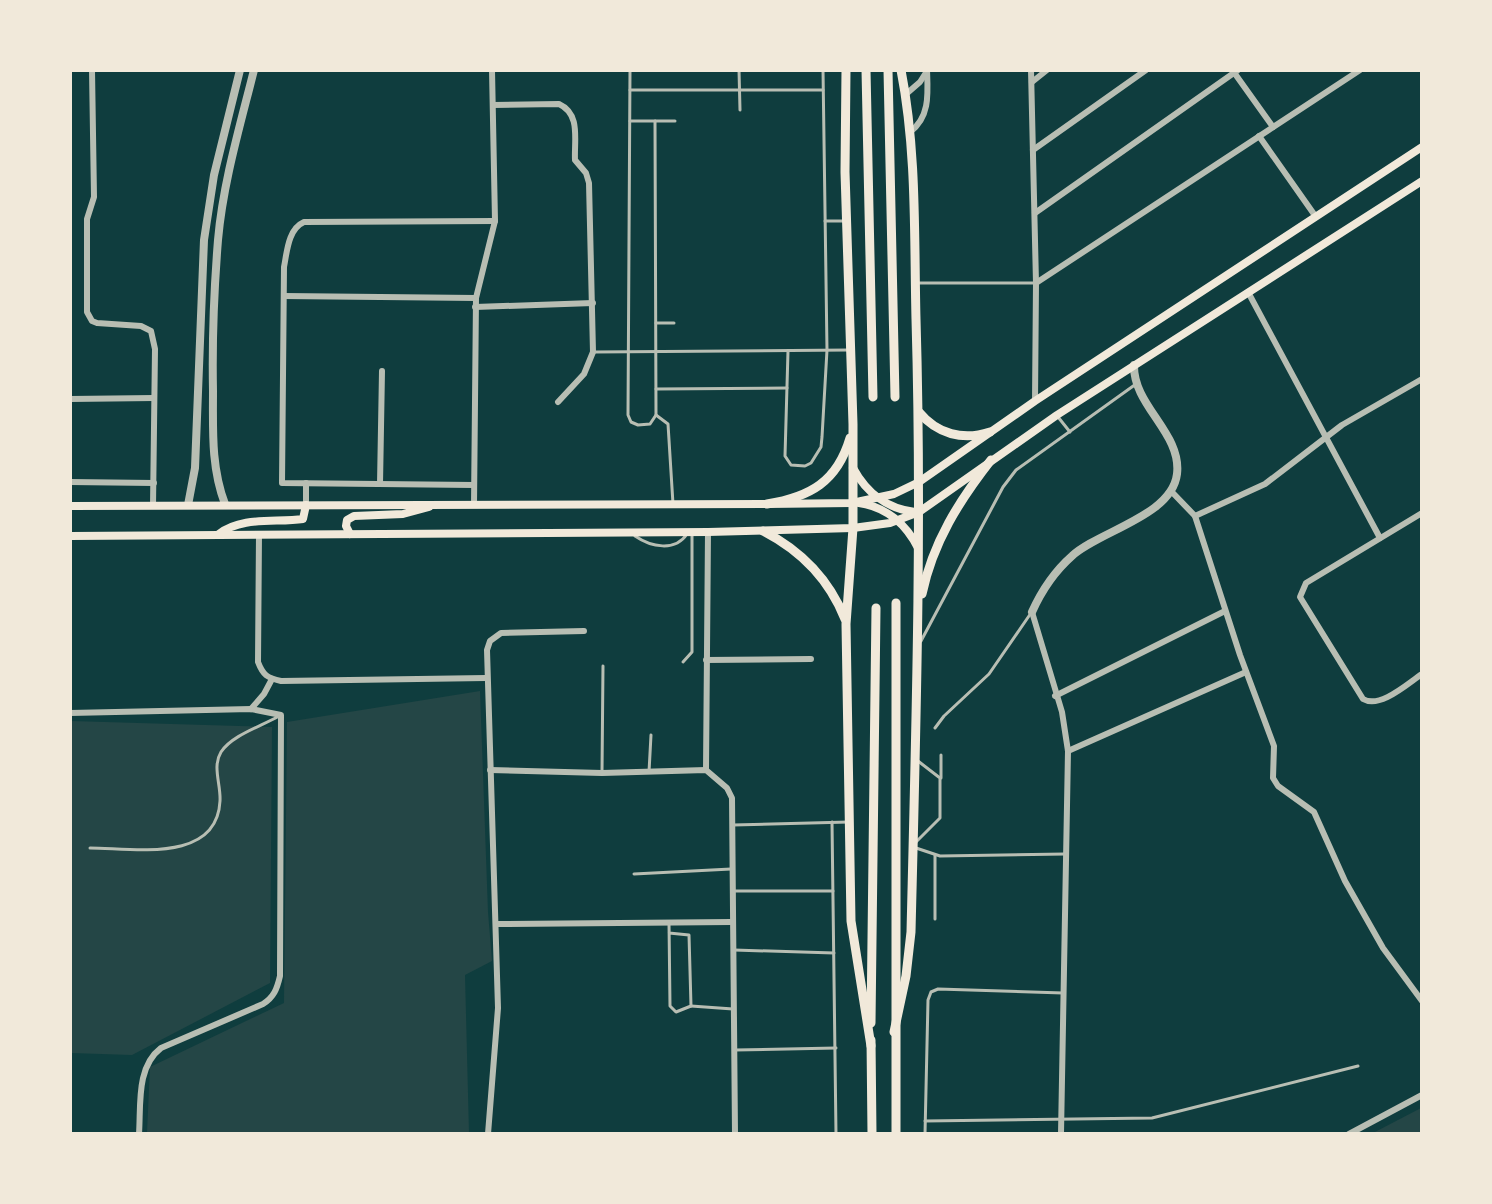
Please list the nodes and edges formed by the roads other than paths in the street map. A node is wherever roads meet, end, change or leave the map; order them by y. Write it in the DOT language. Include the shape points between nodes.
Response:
graph roads {
  1 [pos="92,70"];
  2 [pos="240,70"];
  3 [pos="254,70"];
  4 [pos="492,70"];
  5 [pos="630,70"];
  6 [pos="739,70"];
  7 [pos="824,70"];
  8 [pos="846,70"];
  9 [pos="866,70"];
  10 [pos="888,70"];
  11 [pos="901,70"];
  12 [pos="1031,70"];
  13 [pos="1047,70"];
  14 [pos="1146,70"];
  15 [pos="1360,70"];
  16 [pos="927,71"];
  17 [pos="1235,71"];
  18 [pos="1032,82"];
  19 [pos="630,90"];
  20 [pos="739,90"];
  21 [pos="824,90"];
  22 [pos="905,94"];
  23 [pos="493,105"];
  24 [pos="740,110"];
  25 [pos="630,121"];
  26 [pos="655,121"];
  27 [pos="675,121"];
  28 [pos="1273,127"];
  29 [pos="910,132"];
  30 [pos="1259,136"];
  31 [pos="1422,147"];
  32 [pos="1033,150"];
  33 [pos="1422,181"];
  34 [pos="1035,213"];
  35 [pos="1316,217"];
  36 [pos="495,221"];
  37 [pos="825,221"];
  38 [pos="847,221"];
  39 [pos="915,283"];
  40 [pos="1036,283"];
  41 [pos="1248,291"];
  42 [pos="284,296"];
  43 [pos="476,298"];
  44 [pos="592,303"];
  45 [pos="475,307"];
  46 [pos="656,323"];
  47 [pos="674,323"];
  48 [pos="827,350"];
  49 [pos="851,350"];
  50 [pos="788,351"];
  51 [pos="593,352"];
  52 [pos="629,352"];
  53 [pos="656,352"];
  54 [pos="1134,365"];
  55 [pos="382,371"];
  56 [pos="1422,379"];
  57 [pos="1136,384"];
  58 [pos="787,388"];
  59 [pos="656,389"];
  60 [pos="873,397"];
  61 [pos="895,397"];
  62 [pos="154,398"];
  63 [pos="70,399"];
  64 [pos="1035,401"];
  65 [pos="558,402"];
  66 [pos="919,412"];
  67 [pos="656,415"];
  68 [pos="1057,416"];
  69 [pos="853,424"];
  70 [pos="990,432"];
  71 [pos="1070,432"];
  72 [pos="1326,438"];
  73 [pos="991,460"];
  74 [pos="853,468"];
  75 [pos="70,482"];
  76 [pos="919,482"];
  77 [pos="154,483"];
  78 [pos="306,483"];
  79 [pos="381,484"];
  80 [pos="474,485"];
  81 [pos="1171,491"];
  82 [pos="878,498"];
  83 [pos="852,502"];
  84 [pos="225,504"];
  85 [pos="767,504"];
  86 [pos="188,505"];
  87 [pos="432,505"];
  88 [pos="474,505"];
  89 [pos="673,505"];
  90 [pos="70,506"];
  91 [pos="153,506"];
  92 [pos="306,506"];
  93 [pos="919,512"];
  94 [pos="1422,513"];
  95 [pos="1195,516"];
  96 [pos="897,520"];
  97 [pos="853,528"];
  98 [pos="763,531"];
  99 [pos="686,532"];
  100 [pos="708,532"];
  101 [pos="631,533"];
  102 [pos="219,534"];
  103 [pos="259,534"];
  104 [pos="350,534"];
  105 [pos="70,536"];
  106 [pos="1380,538"];
  107 [pos="919,549"];
  108 [pos="896,603"];
  109 [pos="876,608"];
  110 [pos="918,611"];
  111 [pos="1225,611"];
  112 [pos="1032,612"];
  113 [pos="846,624"];
  114 [pos="584,632"];
  115 [pos="918,647"];
  116 [pos="811,659"];
  117 [pos="706,660"];
  118 [pos="684,662"];
  119 [pos="603,666"];
  120 [pos="1246,672"];
  121 [pos="1422,674"];
  122 [pos="486,678"];
  123 [pos="272,679"];
  124 [pos="1056,696"];
  125 [pos="251,709"];
  126 [pos="70,713"];
  127 [pos="281,716"];
  128 [pos="935,728"];
  129 [pos="651,735"];
  130 [pos="1068,751"];
  131 [pos="941,755"];
  132 [pos="916,759"];
  133 [pos="490,770"];
  134 [pos="706,770"];
  135 [pos="602,772"];
  136 [pos="649,772"];
  137 [pos="941,780"];
  138 [pos="832,822"];
  139 [pos="850,822"];
  140 [pos="734,825"];
  141 [pos="914,845"];
  142 [pos="90,848"];
  143 [pos="1065,854"];
  144 [pos="935,855"];
  145 [pos="733,869"];
  146 [pos="634,874"];
  147 [pos="732,891"];
  148 [pos="833,891"];
  149 [pos="935,919"];
  150 [pos="731,922"];
  151 [pos="669,923"];
  152 [pos="496,924"];
  153 [pos="669,933"];
  154 [pos="732,950"];
  155 [pos="834,953"];
  156 [pos="1063,993"];
  157 [pos="1422,1000"];
  158 [pos="691,1006"];
  159 [pos="733,1009"];
  160 [pos="894,1032"];
  161 [pos="871,1046"];
  162 [pos="836,1048"];
  163 [pos="733,1050"];
  164 [pos="1358,1066"];
  165 [pos="1422,1095"];
  166 [pos="1060,1120"];
  167 [pos="925,1121"];
  168 [pos="139,1134"];
  169 [pos="488,1134"];
  170 [pos="735,1134"];
  171 [pos="836,1134"];
  172 [pos="872,1134"];
  173 [pos="896,1134"];
  174 [pos="925,1134"];
  175 [pos="1060,1134"];
  176 [pos="1349,1134"];
  1 -- 62 [label="street" via="94,197 87,219 87,312 97,323 141,326 151,331 155,349"];
  2 -- 86 [label="street" via="214,175 204,240 195,468"];
  3 -- 84 [label="street" via="228,176 218,239 213,453 216,479"];
  4 -- 23 [label="street"];
  5 -- 19 [label="lane"];
  6 -- 20 [label="lane"];
  7 -- 21 [label="lane"];
  8 -- 38 [label="highway"];
  9 -- 60 [label="highway"];
  10 -- 61 [label="highway"];
  11 -- 22 [label="highway"];
  12 -- 18 [label="street"];
  13 -- 18 [label="street"];
  14 -- 32 [label="street"];
  15 -- 28 [label="street"];
  16 -- 22 [label="street"];
  16 -- 29 [label="street" via="926,110"];
  17 -- 28 [label="street"];
  17 -- 34 [label="street"];
  18 -- 32 [label="street"];
  19 -- 20 [label="lane"];
  19 -- 25 [label="lane"];
  20 -- 21 [label="lane"];
  20 -- 24 [label="lane"];
  21 -- 37 [label="lane"];
  22 -- 29 [label="highway"];
  23 -- 36 [label="street"];
  23 -- 44 [label="street" via="559,104 573,114 575,160 589,183"];
  25 -- 26 [label="lane"];
  25 -- 52 [label="lane"];
  26 -- 27 [label="lane"];
  26 -- 46 [label="lane"];
  28 -- 30 [label="street"];
  29 -- 39 [label="highway"];
  30 -- 35 [label="street"];
  30 -- 40 [label="street"];
  31 -- 35 [label="main road"];
  32 -- 34 [label="street"];
  33 -- 41 [label="main road"];
  34 -- 40 [label="street"];
  35 -- 64 [label="main road"];
  36 -- 42 [label="street" via="304,222 289,241"];
  36 -- 43 [label="street"];
  37 -- 38 [label="lane"];
  37 -- 48 [label="lane"];
  38 -- 49 [label="highway"];
  39 -- 40 [label="lane"];
  39 -- 66 [label="highway"];
  40 -- 64 [label="street"];
  41 -- 54 [label="main road"];
  41 -- 72 [label="street"];
  42 -- 43 [label="street"];
  42 -- 78 [label="street" via="282,483"];
  43 -- 45 [label="street"];
  44 -- 45 [label="street"];
  44 -- 51 [label="street"];
  45 -- 80 [label="street"];
  46 -- 47 [label="lane"];
  46 -- 53 [label="lane"];
  48 -- 49 [label="lane"];
  48 -- 50 [label="lane"];
  48 -- 58 [label="lane" via="821,447 805,466 791,465 784,456"];
  49 -- 69 [label="highway"];
  50 -- 53 [label="lane"];
  50 -- 58 [label="lane"];
  51 -- 52 [label="lane"];
  51 -- 65 [label="street" via="584,374"];
  52 -- 53 [label="lane"];
  52 -- 67 [label="lane" via="629,418 634,424 647,425 653,423"];
  53 -- 59 [label="lane"];
  54 -- 57 [label="street"];
  54 -- 68 [label="main road"];
  55 -- 79 [label="street"];
  56 -- 72 [label="street"];
  57 -- 71 [label="lane"];
  57 -- 81 [label="street" via="1174,451 1177,476"];
  58 -- 59 [label="lane"];
  59 -- 67 [label="lane"];
  62 -- 63 [label="street"];
  62 -- 77 [label="street"];
  64 -- 70 [label="main road"];
  66 -- 70 [label="highway" via="933,426 951,435 971,437"];
  66 -- 76 [label="highway"];
  67 -- 89 [label="lane" via="668,424"];
  68 -- 71 [label="lane"];
  68 -- 73 [label="main road"];
  69 -- 74 [label="highway"];
  69 -- 85 [label="highway" via="843,456 825,481 805,496"];
  70 -- 76 [label="main road"];
  71 -- 115 [label="lane" via="1016,470 1003,487"];
  72 -- 95 [label="street" via="1265,484"];
  72 -- 106 [label="street"];
  73 -- 93 [label="main road"];
  73 -- 110 [label="highway" via="943,533"];
  74 -- 82 [label="main road"];
  74 -- 83 [label="highway"];
  75 -- 77 [label="street"];
  76 -- 82 [label="main road"];
  76 -- 93 [label="highway"];
  77 -- 91 [label="street"];
  78 -- 79 [label="street"];
  78 -- 92 [label="street"];
  79 -- 80 [label="street"];
  80 -- 88 [label="street"];
  81 -- 95 [label="street"];
  81 -- 112 [label="street" via="1154,508 1071,556 1047,585"];
  82 -- 83 [label="main road"];
  82 -- 93 [label="main road"];
  83 -- 85 [label="main road"];
  83 -- 96 [label="main road" via="876,508"];
  83 -- 97 [label="highway"];
  84 -- 86 [label="main road"];
  84 -- 92 [label="main road"];
  85 -- 89 [label="main road"];
  86 -- 91 [label="main road"];
  87 -- 88 [label="main road"];
  87 -- 92 [label="main road"];
  87 -- 104 [label="main road" via="402,514 354,516 347,520"];
  88 -- 89 [label="main road"];
  90 -- 91 [label="main road"];
  92 -- 102 [label="main road" via="303,519 247,522"];
  93 -- 96 [label="main road"];
  93 -- 107 [label="highway"];
  94 -- 106 [label="street"];
  95 -- 111 [label="street"];
  96 -- 97 [label="main road"];
  96 -- 107 [label="main road"];
  97 -- 98 [label="main road"];
  97 -- 113 [label="highway"];
  98 -- 100 [label="main road"];
  98 -- 113 [label="highway" via="811,565 833,595"];
  99 -- 100 [label="main road"];
  99 -- 101 [label="main road"];
  99 -- 101 [label="lane" via="682,540 665,546 643,542"];
  99 -- 118 [label="lane" via="692,652"];
  100 -- 117 [label="street"];
  101 -- 104 [label="main road"];
  102 -- 103 [label="main road"];
  102 -- 105 [label="main road"];
  103 -- 104 [label="main road"];
  103 -- 123 [label="street" via="258,662 263,674"];
  106 -- 121 [label="street" via="1306,583 1300,597 1363,699 1379,701"];
  107 -- 110 [label="highway"];
  108 -- 160 [label="highway"];
  109 -- 161 [label="highway"];
  110 -- 115 [label="highway"];
  111 -- 120 [label="street"];
  111 -- 124 [label="street"];
  112 -- 124 [label="street"];
  112 -- 128 [label="lane" via="989,674"];
  113 -- 139 [label="highway"];
  114 -- 122 [label="street" via="501,633 487,650"];
  115 -- 132 [label="highway"];
  116 -- 117 [label="street"];
  117 -- 134 [label="street"];
  119 -- 135 [label="lane"];
  120 -- 130 [label="street"];
  120 -- 157 [label="street" via="1274,746 1273,778 1314,812 1383,948"];
  122 -- 123 [label="street"];
  122 -- 133 [label="street"];
  123 -- 125 [label="street"];
  124 -- 130 [label="street"];
  125 -- 126 [label="street"];
  125 -- 127 [label="street"];
  127 -- 142 [label="lane" via="234,737 222,749 217,760 218,814 198,841 177,848"];
  127 -- 168 [label="street" via="277,988 263,1004 152,1055 145,1066"];
  129 -- 136 [label="lane"];
  130 -- 143 [label="street"];
  131 -- 137 [label="lane"];
  132 -- 137 [label="lane"];
  132 -- 141 [label="highway"];
  133 -- 135 [label="street"];
  133 -- 152 [label="street"];
  134 -- 136 [label="street"];
  134 -- 140 [label="street" via="727,788 732,798"];
  135 -- 136 [label="street"];
  137 -- 141 [label="lane" via="940,818"];
  138 -- 139 [label="lane"];
  138 -- 140 [label="lane"];
  138 -- 148 [label="lane"];
  139 -- 161 [label="highway" via="853,940"];
  140 -- 145 [label="street"];
  141 -- 144 [label="lane"];
  141 -- 160 [label="highway" via="909,954"];
  143 -- 144 [label="lane"];
  143 -- 156 [label="street"];
  144 -- 149 [label="lane"];
  145 -- 146 [label="lane"];
  145 -- 147 [label="street"];
  147 -- 148 [label="lane"];
  147 -- 150 [label="street"];
  148 -- 155 [label="lane"];
  150 -- 151 [label="street"];
  150 -- 154 [label="street"];
  151 -- 152 [label="street"];
  151 -- 153 [label="lane"];
  152 -- 169 [label="street" via="498,1008"];
  153 -- 158 [label="lane" via="689,935"];
  153 -- 158 [label="lane" via="670,1006 676,1012"];
  154 -- 155 [label="lane"];
  154 -- 159 [label="street"];
  155 -- 162 [label="lane"];
  156 -- 166 [label="street"];
  156 -- 167 [label="lane" via="938,989 932,992 928,1000"];
  158 -- 159 [label="lane"];
  159 -- 163 [label="street"];
  160 -- 173 [label="highway"];
  161 -- 172 [label="highway"];
  162 -- 163 [label="lane"];
  162 -- 171 [label="lane"];
  163 -- 170 [label="street"];
  164 -- 166 [label="lane" via="1152,1118"];
  165 -- 176 [label="street"];
  166 -- 167 [label="lane"];
  166 -- 175 [label="street"];
  167 -- 174 [label="lane"];
}
